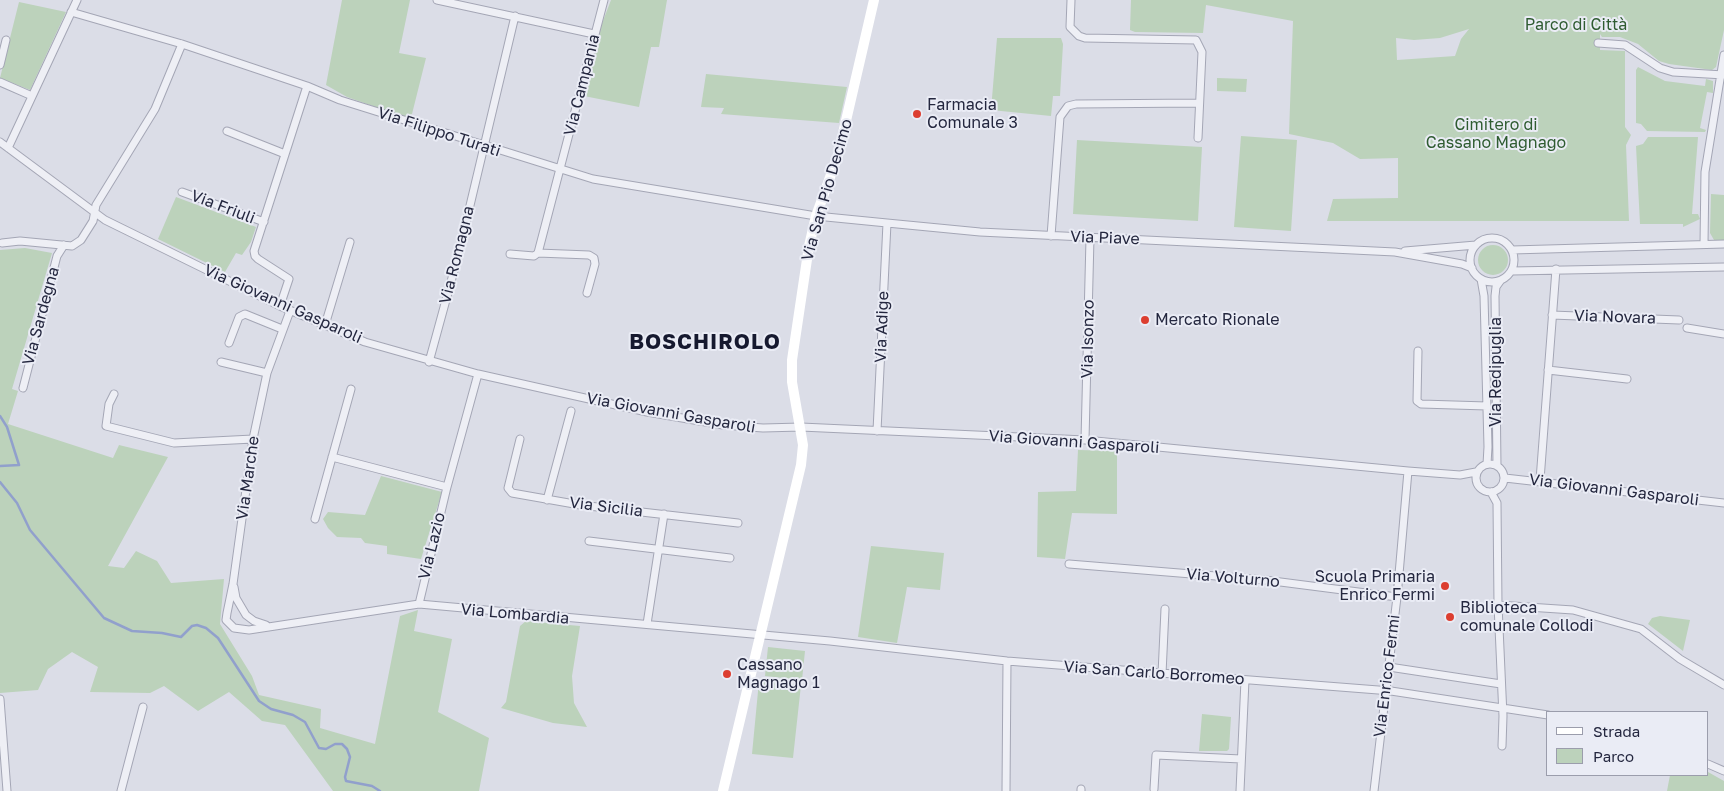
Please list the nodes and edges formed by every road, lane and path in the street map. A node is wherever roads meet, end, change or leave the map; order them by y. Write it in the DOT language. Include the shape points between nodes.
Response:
graph roads {
  1 [pos="77,0"];
  2 [pos="437,0"];
  3 [pos="604,0"];
  4 [pos="874,0"];
  5 [pos="1071,0"];
  6 [pos="71,12"];
  7 [pos="515,16"];
  8 [pos="594,34"];
  9 [pos="6,40"];
  10 [pos="1598,43"];
  11 [pos="182,44"];
  12 [pos="1724,55"];
  13 [pos="0,65"];
  14 [pos="1722,75"];
  15 [pos="0,82"];
  16 [pos="307,86"];
  17 [pos="32,96"];
  18 [pos="1199,103"];
  19 [pos="227,131"];
  20 [pos="1198,138"];
  21 [pos="0,142"];
  22 [pos="484,147"];
  23 [pos="8,148"];
  24 [pos="285,154"];
  25 [pos="561,171"];
  26 [pos="182,192"];
  27 [pos="94,213"];
  28 [pos="816,216"];
  29 [pos="264,222"];
  30 [pos="887,223"];
  31 [pos="1051,236"];
  32 [pos="1090,238"];
  33 [pos="350,242"];
  34 [pos="2,243"];
  35 [pos="1704,244"];
  36 [pos="1724,244"];
  37 [pos="1476,245"];
  38 [pos="64,246"];
  39 [pos="1512,250"];
  40 [pos="1396,252"];
  41 [pos="538,253"];
  42 [pos="510,254"];
  43 [pos="1724,267"];
  44 [pos="1472,268"];
  45 [pos="1556,269"];
  46 [pos="1512,271"];
  47 [pos="1481,279"];
  48 [pos="1501,280"];
  49 [pos="587,293"];
  50 [pos="280,306"];
  51 [pos="290,310"];
  52 [pos="1552,315"];
  53 [pos="1678,320"];
  54 [pos="324,325"];
  55 [pos="1687,328"];
  56 [pos="282,329"];
  57 [pos="1724,334"];
  58 [pos="229,343"];
  59 [pos="1418,351"];
  60 [pos="221,362"];
  61 [pos="429,362"];
  62 [pos="1548,370"];
  63 [pos="267,373"];
  64 [pos="478,374"];
  65 [pos="1627,379"];
  66 [pos="23,388"];
  67 [pos="351,389"];
  68 [pos="114,394"];
  69 [pos="1488,406"];
  70 [pos="571,412"];
  71 [pos="801,427"];
  72 [pos="878,431"];
  73 [pos="253,439"];
  74 [pos="520,439"];
  75 [pos="1085,440"];
  76 [pos="332,457"];
  77 [pos="1487,464"];
  78 [pos="1497,466"];
  79 [pos="1408,471"];
  80 [pos="1476,472"];
  81 [pos="1460,475"];
  82 [pos="1505,478"];
  83 [pos="1540,480"];
  84 [pos="1476,481"];
  85 [pos="447,487"];
  86 [pos="1491,492"];
  87 [pos="547,500"];
  88 [pos="1724,503"];
  89 [pos="664,514"];
  90 [pos="315,519"];
  91 [pos="738,523"];
  92 [pos="589,541"];
  93 [pos="659,550"];
  94 [pos="730,558"];
  95 [pos="1069,564"];
  96 [pos="233,584"];
  97 [pos="1397,597"];
  98 [pos="419,604"];
  99 [pos="1498,605"];
  100 [pos="1165,610"];
  101 [pos="647,624"];
  102 [pos="272,625"];
  103 [pos="759,635"];
  104 [pos="1007,661"];
  105 [pos="1389,667"];
  106 [pos="1162,674"];
  107 [pos="1245,680"];
  108 [pos="1501,684"];
  109 [pos="1724,685"];
  110 [pos="1386,691"];
  111 [pos="0,699"];
  112 [pos="144,707"];
  113 [pos="1502,709"];
  114 [pos="1546,715"];
  115 [pos="1502,746"];
  116 [pos="1241,759"];
  117 [pos="1709,764"];
  118 [pos="1724,771"];
  119 [pos="1154,789"];
  120 [pos="7,791"];
  121 [pos="120,791"];
  122 [pos="724,791"];
  123 [pos="1006,791"];
  124 [pos="1240,791"];
  125 [pos="1374,791"];
  1 -- 6 [label="street"];
  2 -- 7 [label="street"];
  3 -- 8 [label="street, Via Campania"];
  4 -- 28 [label="street, Via San Pio Decimo" via="838,154"];
  5 -- 18 [label="street" via="1070,26 1085,38 1196,40 1202,52"];
  6 -- 11 [label="street, Via Filippo Turati"];
  6 -- 17 [label="street"];
  7 -- 8 [label="street"];
  7 -- 22 [label="street, Via Romagna"];
  8 -- 25 [label="street, Via Campania"];
  9 -- 13 [label="street"];
  10 -- 14 [label="street" via="1625,45 1660,68 1673,72"];
  11 -- 16 [label="street, Via Filippo Turati"];
  11 -- 27 [label="street" via="155,109"];
  12 -- 14 [label="street"];
  14 -- 35 [label="street" via="1705,172"];
  15 -- 17 [label="street"];
  16 -- 22 [label="street, Via Filippo Turati"];
  16 -- 24 [label="street, Via Friuli"];
  17 -- 23 [label="street"];
  18 -- 20 [label="street"];
  18 -- 31 [label="street" via="1068,106 1060,117"];
  19 -- 24 [label="street"];
  21 -- 23 [label="street, Via Giovanni Gasparoli"];
  22 -- 25 [label="street, Via Filippo Turati"];
  22 -- 61 [label="street, Via Romagna"];
  23 -- 27 [label="street, Via Giovanni Gasparoli"];
  24 -- 29 [label="street, Via Friuli"];
  25 -- 28 [label="street, Via Filippo Turati"];
  25 -- 41 [label="street, Via Campania"];
  26 -- 29 [label="street, Via Friuli"];
  27 -- 38 [label="street, Via Sardegna" via="77,245"];
  27 -- 50 [label="street, Via Giovanni Gasparoli"];
  28 -- 30 [label="street, Via Piave"];
  28 -- 71 [label="street, Via San Pio Decimo" via="803,276 792,360 792,382"];
  29 -- 50 [label="street, Via Friuli" via="255,256 289,279"];
  30 -- 31 [label="street, Via Piave"];
  30 -- 72 [label="street, Via Adige"];
  31 -- 32 [label="street, Via Piave"];
  32 -- 40 [label="street, Via Piave"];
  32 -- 75 [label="street, Via Isonzo"];
  33 -- 54 [label="street"];
  34 -- 38 [label="street, Via Sardegna" via="20,241"];
  35 -- 36 [label="street"];
  35 -- 39 [label="street"];
  37 -- 39 [label="street" via="1494,238 1505,242"];
  37 -- 40 [label="street, Via Piave"];
  37 -- 44 [label="street" via="1471,254"];
  38 -- 66 [label="street, Via Sardegna" via="57,256"];
  39 -- 46 [label="street" via="1515,261"];
  40 -- 44 [label="street, Via Piave"];
  41 -- 42 [label="street" via="534,256"];
  41 -- 49 [label="street" via="589,255 594,258"];
  43 -- 45 [label="street"];
  44 -- 47 [label="street"];
  45 -- 46 [label="street"];
  45 -- 52 [label="street, Via Novara"];
  46 -- 48 [label="street"];
  47 -- 48 [label="street" via="1487,282"];
  47 -- 69 [label="street, Via Redipuglia" via="1484,288"];
  48 -- 78 [label="street, Via Redipuglia" via="1495,296"];
  50 -- 51 [label="street, Via Giovanni Gasparoli"];
  51 -- 54 [label="street, Via Giovanni Gasparoli"];
  51 -- 56 [label="street, Via Marche"];
  52 -- 53 [label="street, Via Novara"];
  52 -- 62 [label="street, Via Novara"];
  54 -- 61 [label="street, Via Giovanni Gasparoli"];
  55 -- 57 [label="street"];
  56 -- 58 [label="street" via="245,314 239,317"];
  56 -- 63 [label="street, Via Marche"];
  59 -- 69 [label="street, Via Redipuglia" via="1417,401 1421,404"];
  60 -- 63 [label="street"];
  61 -- 64 [label="street, Via Giovanni Gasparoli"];
  62 -- 65 [label="street"];
  62 -- 83 [label="street, Via Novara"];
  63 -- 73 [label="street, Via Marche"];
  64 -- 71 [label="street, Via Giovanni Gasparoli" via="647,412 723,425"];
  64 -- 85 [label="street, Via Lazio"];
  67 -- 76 [label="street"];
  68 -- 73 [label="street" via="106,426 174,443"];
  69 -- 77 [label="street, Via Redipuglia"];
  70 -- 87 [label="street, Via Sicilia"];
  71 -- 72 [label="street, Via Giovanni Gasparoli"];
  71 -- 103 [label="street, Via San Pio Decimo" via="803,446 798,485"];
  72 -- 75 [label="street, Via Giovanni Gasparoli"];
  73 -- 96 [label="street, Via Marche"];
  74 -- 87 [label="street, Via Sicilia" via="508,488 512,492"];
  75 -- 79 [label="street, Via Giovanni Gasparoli"];
  76 -- 85 [label="street"];
  76 -- 90 [label="street"];
  77 -- 78 [label="street"];
  77 -- 80 [label="street"];
  78 -- 82 [label="street"];
  79 -- 81 [label="street, Via Giovanni Gasparoli"];
  79 -- 97 [label="street, Via Enrico Fermi"];
  80 -- 81 [label="street, Via Giovanni Gasparoli"];
  80 -- 84 [label="street"];
  81 -- 84 [label="street, Via Giovanni Gasparoli"];
  82 -- 83 [label="street, Via Giovanni Gasparoli"];
  82 -- 86 [label="street" via="1500,488"];
  83 -- 88 [label="street, Via Giovanni Gasparoli"];
  84 -- 86 [label="street" via="1481,489"];
  85 -- 98 [label="street, Via Lazio"];
  86 -- 99 [label="street" via="1497,503"];
  87 -- 89 [label="street, Via Sicilia"];
  89 -- 91 [label="street, Via Sicilia"];
  89 -- 93 [label="street, Via Sicilia"];
  92 -- 93 [label="street"];
  93 -- 94 [label="street"];
  93 -- 101 [label="street, Via Sicilia"];
  95 -- 97 [label="street, Via Volturno" via="1265,580"];
  96 -- 102 [label="street, Via Marche" via="246,616 263,625"];
  96 -- 102 [label="street, Via Marche" via="227,613 229,624 240,630"];
  97 -- 105 [label="street, Via Enrico Fermi"];
  98 -- 101 [label="street, Via Lombardia"];
  98 -- 102 [label="street, Via Lombardia"];
  99 -- 108 [label="street"];
  99 -- 109 [label="street" via="1573,610 1641,629 1680,659"];
  100 -- 106 [label="street"];
  101 -- 103 [label="street, Via Lombardia"];
  103 -- 104 [label="street, Via San Carlo Borromeo"];
  103 -- 122 [label="street"];
  104 -- 106 [label="street, Via San Carlo Borromeo"];
  104 -- 123 [label="street"];
  105 -- 108 [label="street"];
  105 -- 110 [label="street, Via Enrico Fermi"];
  106 -- 107 [label="street, Via San Carlo Borromeo"];
  107 -- 110 [label="street, Via San Carlo Borromeo"];
  107 -- 116 [label="street"];
  108 -- 113 [label="street"];
  110 -- 113 [label="street, Via San Carlo Borromeo"];
  110 -- 125 [label="street, Via Enrico Fermi"];
  111 -- 120 [label="street"];
  112 -- 121 [label="street"];
  113 -- 114 [label="street, Via San Carlo Borromeo"];
  113 -- 115 [label="street"];
  116 -- 119 [label="street" via="1156,755"];
  116 -- 124 [label="street"];
  117 -- 118 [label="street"];
}
